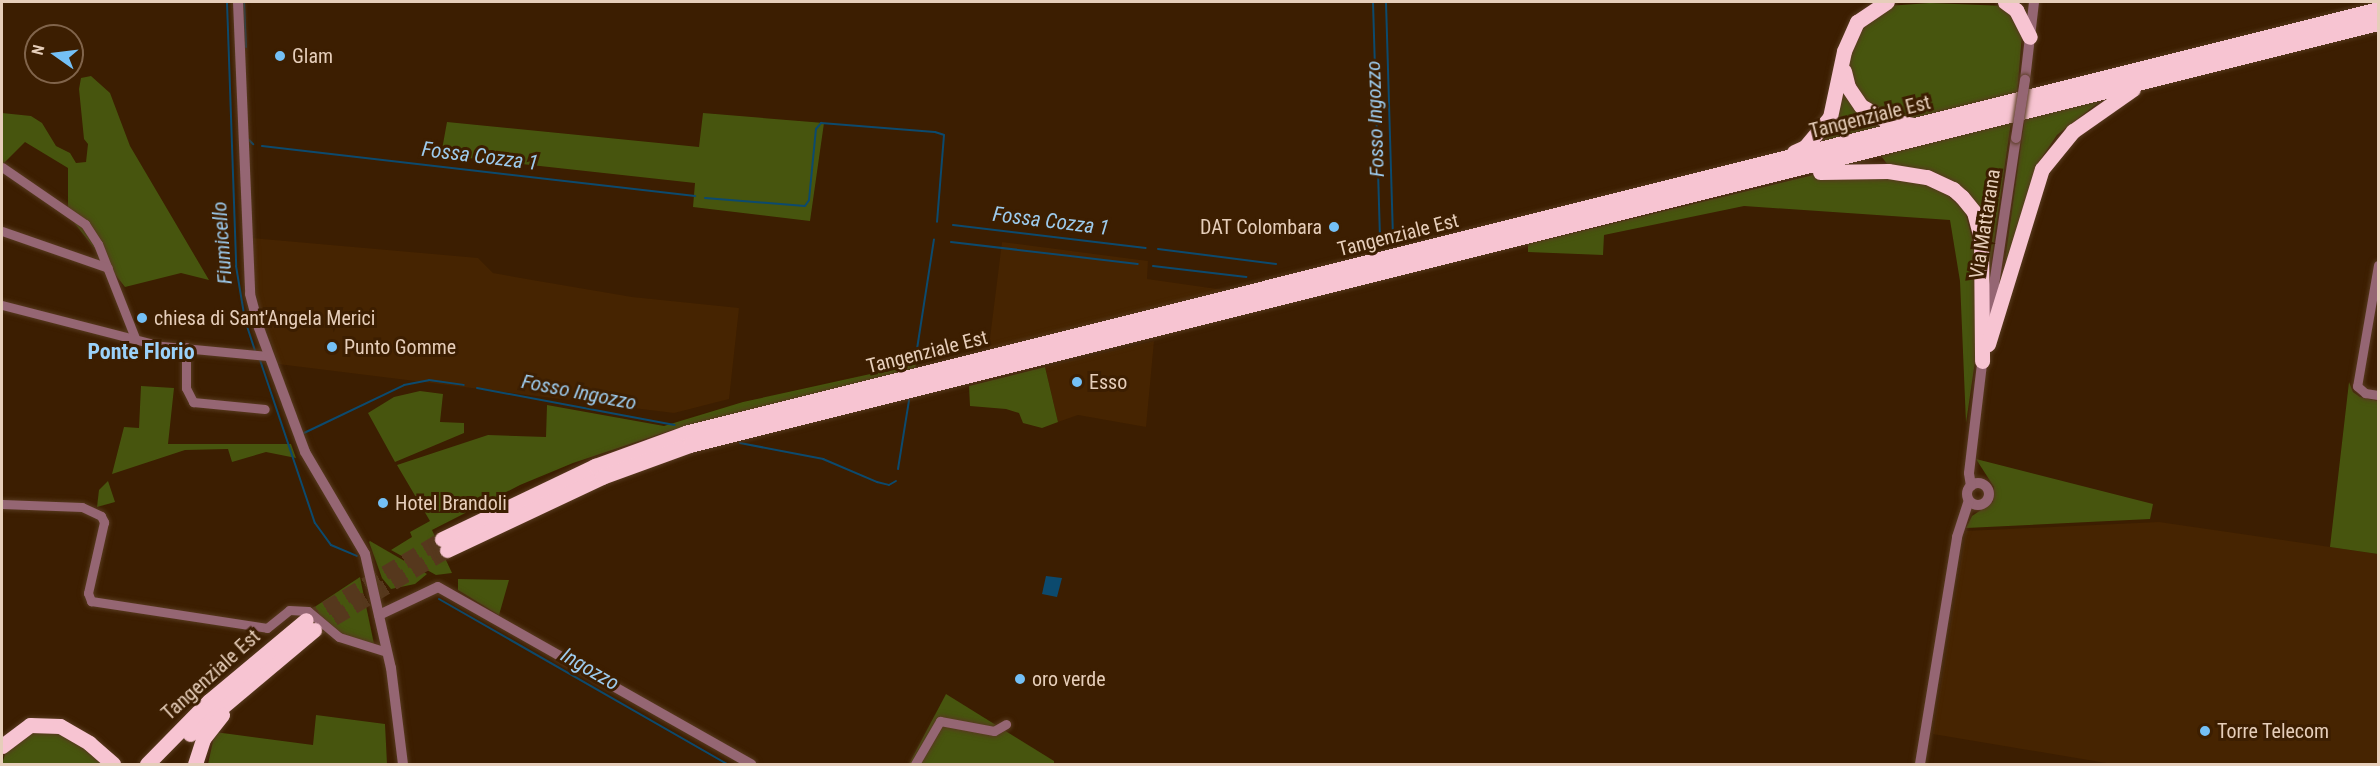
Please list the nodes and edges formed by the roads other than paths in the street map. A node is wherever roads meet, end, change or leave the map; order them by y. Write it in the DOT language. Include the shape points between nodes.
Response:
graph roads {
  1 [pos="238,2"];
  2 [pos="1887,2"];
  3 [pos="2005,2"];
  4 [pos="2034,2"];
  5 [pos="2379,9"];
  6 [pos="2379,23"];
  7 [pos="2030,37"];
  8 [pos="1843,63"];
  9 [pos="2141,83"];
  10 [pos="1921,126"];
  11 [pos="2,167"];
  12 [pos="1731,173"];
  13 [pos="1760,179"];
  14 [pos="2,231"];
  15 [pos="2379,265"];
  16 [pos="108,268"];
  17 [pos="2,305"];
  18 [pos="135,338"];
  19 [pos="186,347"];
  20 [pos="266,357"];
  21 [pos="1982,361"];
  22 [pos="2379,395"];
  23 [pos="265,409"];
  24 [pos="1971,452"];
  25 [pos="1971,486"];
  26 [pos="1985,486"];
  27 [pos="1969,501"];
  28 [pos="2,504"];
  29 [pos="1982,504"];
  30 [pos="1957,537"];
  31 [pos="379,615"];
  32 [pos="292,647"];
  33 [pos="387,652"];
  34 [pos="1006,724"];
  35 [pos="2,746"];
  36 [pos="113,765"];
  37 [pos="147,765"];
  38 [pos="161,765"];
  39 [pos="195,765"];
  40 [pos="403,765"];
  41 [pos="751,765"];
  42 [pos="915,765"];
  43 [pos="1920,765"];
  1 -- 20 [label="street" via="246,252 250,294"];
  2 -- 8 [label="highway" via="1857,22 1849,35"];
  3 -- 7 [label="highway" via="2016,10"];
  4 -- 7 [label="street, Via Mattarana"];
  5 -- 10 [label="highway, Tangenziale Est"];
  6 -- 9 [label="highway, Tangenziale Est"];
  7 -- 21 [label="street, Via Mattarana, bridge"];
  8 -- 10 [label="highway" via="1848,87 1861,106 1885,120"];
  8 -- 12 [label="highway" via="1830,117 1805,147"];
  9 -- 13 [label="highway, Tangenziale Est"];
  9 -- 21 [label="highway" via="2073,131 2042,169"];
  10 -- 12 [label="highway, Tangenziale Est"];
  11 -- 16 [label="street" via="79,217 98,244"];
  12 -- 13 [label="highway, Tangenziale Est" via="685,433 595,466 445,545 602,477 690,445"];
  13 -- 21 [label="highway" via="1846,169 1888,171 1927,177 1953,189 1979,224"];
  14 -- 16 [label="street"];
  15 -- 22 [label="street" via="2357,386 2365,393"];
  16 -- 18 [label="street"];
  17 -- 18 [label="street"];
  18 -- 19 [label="street" via="162,346"];
  19 -- 20 [label="street"];
  19 -- 23 [label="street" via="186,388 193,402"];
  20 -- 31 [label="street" via="305,452 365,554"];
  21 -- 24 [label="street, Via Mattarana"];
  24 -- 25 [label="street, Via Mattarana"];
  24 -- 26 [label="street, Via Mattarana"];
  25 -- 26 [label="street"];
  25 -- 27 [label="street" via="1967,493"];
  26 -- 29 [label="street" via="1988,497"];
  27 -- 29 [label="street"];
  27 -- 30 [label="street"];
  28 -- 33 [label="street" via="82,507 101,516 104,522 88,592 91,601 267,628 290,610 308,611 339,637"];
  29 -- 30 [label="street" via="1971,512"];
  30 -- 43 [label="street"];
  31 -- 33 [label="street"];
  31 -- 41 [label="street" via="438,587"];
  32 -- 37 [label="highway, Tangenziale Est" via="310,625 209,701"];
  32 -- 38 [label="highway, Tangenziale Est" via="219,707"];
  32 -- 39 [label="highway" via="268,676 218,719 203,739"];
  33 -- 40 [label="street"];
  34 -- 42 [label="street" via="994,731 940,721"];
  35 -- 36 [label="highway" via="30,725 60,726 89,743"];
}
